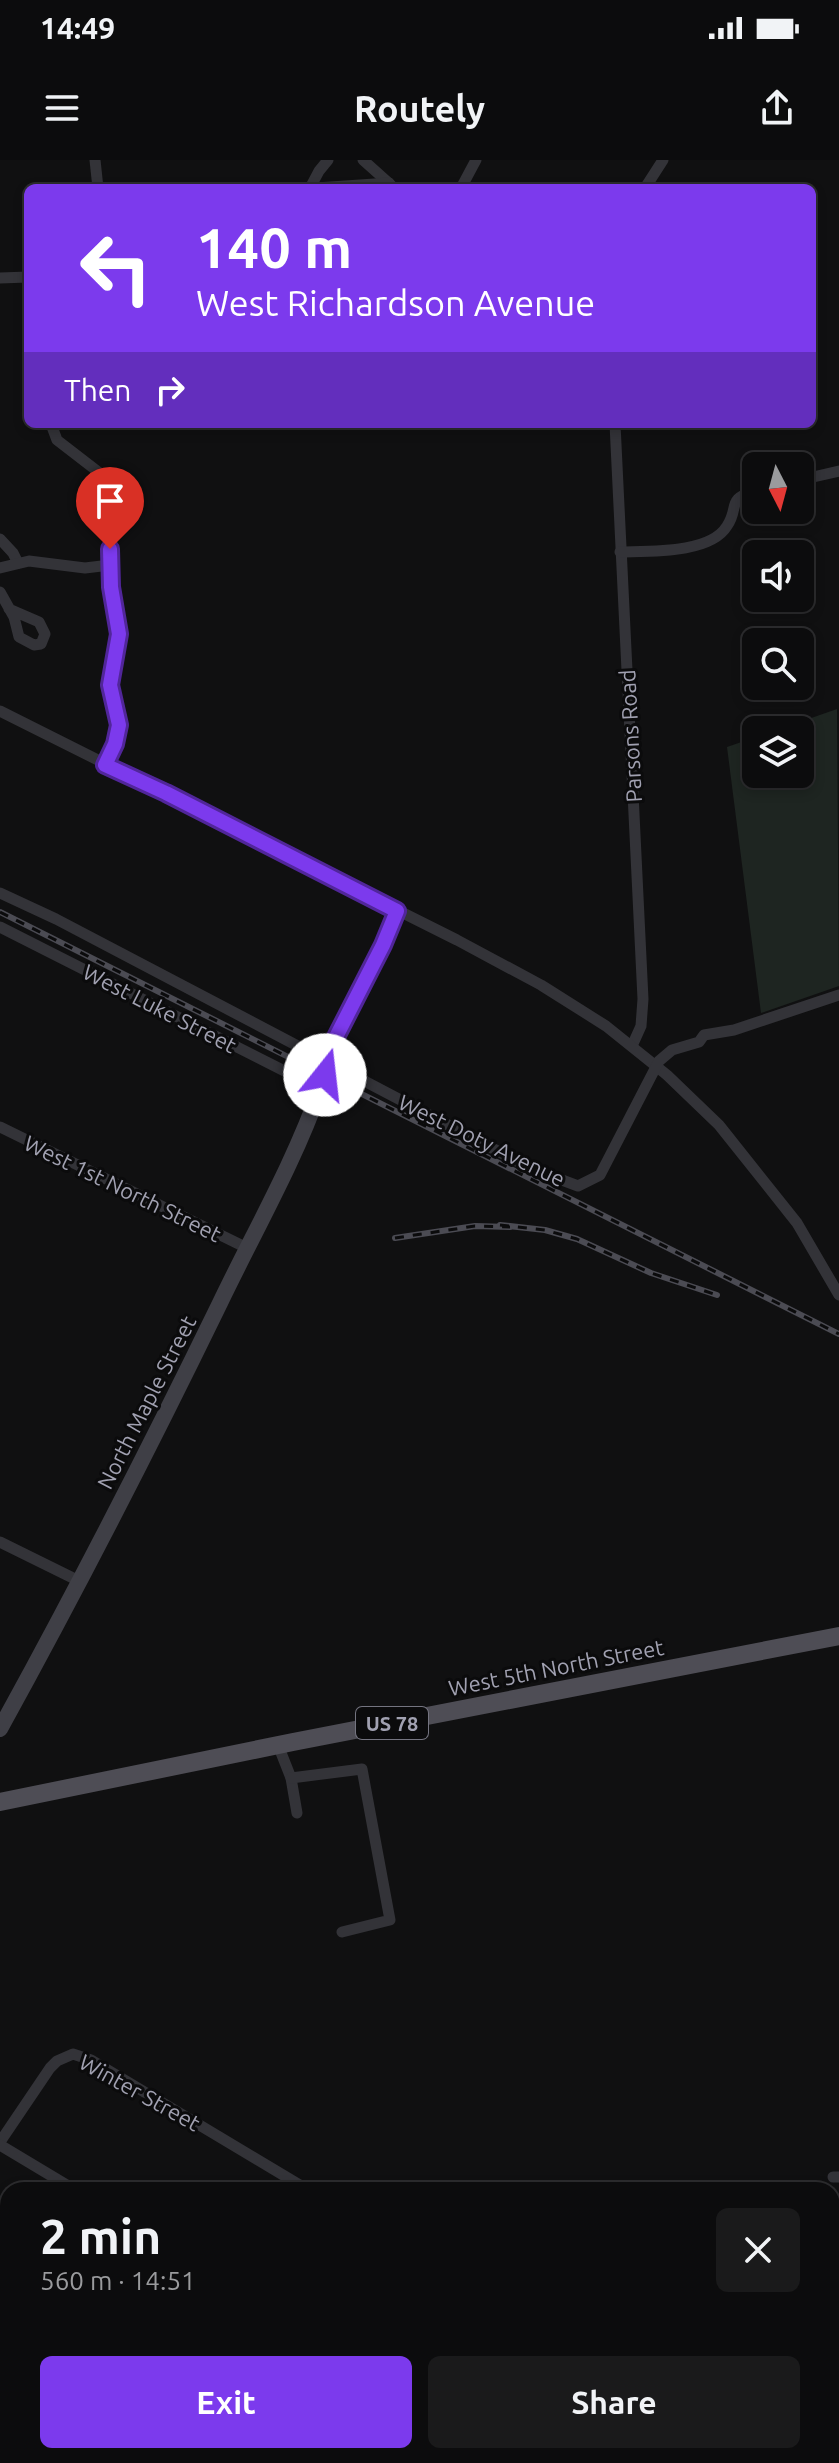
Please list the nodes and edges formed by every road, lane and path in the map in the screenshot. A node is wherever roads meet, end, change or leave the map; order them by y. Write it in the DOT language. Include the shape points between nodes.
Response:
graph roads {
  1 [pos="95,160"];
  2 [pos="328,160"];
  3 [pos="363,160"];
  4 [pos="476,160"];
  5 [pos="663,160"];
  6 [pos="98,184"];
  7 [pos="312,184"];
  8 [pos="389,184"];
  9 [pos="463,184"];
  10 [pos="648,184"];
  11 [pos="24,277"];
  12 [pos="0,278"];
  13 [pos="52,428"];
  14 [pos="615,428"];
  15 [pos="839,471"];
  16 [pos="814,477"];
  17 [pos="742,497"];
  18 [pos="0,539"];
  19 [pos="620,552"];
  20 [pos="18,563"];
  21 [pos="110,565"];
  22 [pos="0,568"];
  23 [pos="0,592"];
  24 [pos="9,609"];
  25 [pos="0,711"];
  26 [pos="105,765"];
  27 [pos="0,893"];
  28 [pos="397,911"];
  29 [pos="0,927"];
  30 [pos="839,995"];
  31 [pos="632,1046"];
  32 [pos="327,1064"];
  33 [pos="656,1067"];
  34 [pos="320,1089"];
  35 [pos="0,1127"];
  36 [pos="247,1248"];
  37 [pos="839,1295"];
  38 [pos="0,1542"];
  39 [pos="79,1581"];
  40 [pos="839,1636"];
  41 [pos="0,1729"];
  42 [pos="278,1745"];
  43 [pos="291,1778"];
  44 [pos="0,1802"];
  45 [pos="297,1813"];
  46 [pos="342,1932"];
  47 [pos="0,2144"];
  48 [pos="62,2182"];
  49 [pos="295,2182"];
  1 -- 6 [label="street"];
  2 -- 7 [label="street"];
  3 -- 8 [label="street"];
  4 -- 9 [label="street"];
  5 -- 10 [label="street"];
  11 -- 12 [label="street"];
  13 -- 21 [label="street" via="57,440 101,474 109,492"];
  14 -- 19 [label="street, Parsons Road"];
  15 -- 16 [label="street"];
  17 -- 19 [label="street" via="727,527 706,543"];
  18 -- 20 [label="street"];
  19 -- 31 [label="street, Parsons Road" via="643,999 641,1026"];
  20 -- 21 [label="street"];
  20 -- 22 [label="street"];
  21 -- 26 [label="street" via="119,634 110,685 119,725"];
  23 -- 24 [label="street"];
  25 -- 26 [label="street"];
  26 -- 28 [label="street"];
  27 -- 32 [label="street, West Doty Avenue"];
  28 -- 31 [label="street" via="541,985"];
  28 -- 32 [label="street"];
  29 -- 34 [label="street, West Luke Street"];
  30 -- 33 [label="street" via="704,1035 699,1042 672,1050"];
  31 -- 33 [label="street"];
  32 -- 33 [label="street, West Doty Avenue" via="530,1168 578,1186 600,1175"];
  32 -- 34 [label="street"];
  33 -- 37 [label="street" via="707,1112 776,1194"];
  34 -- 36 [label="street, North Maple Street"];
  35 -- 36 [label="street, West 1st North Street"];
  36 -- 39 [label="street, North Maple Street"];
  38 -- 39 [label="street"];
  39 -- 41 [label="street, North Maple Street"];
  40 -- 42 [label="main road, West 5th North Street / US 78"];
  42 -- 43 [label="street"];
  42 -- 44 [label="main road, West 5th North Street / US 78"];
  43 -- 45 [label="street"];
  43 -- 46 [label="street" via="362,1769 390,1920"];
  47 -- 48 [label="street, Winter Street"];
  47 -- 49 [label="street, Winter Street" via="50,2068 73,2054"];
}
